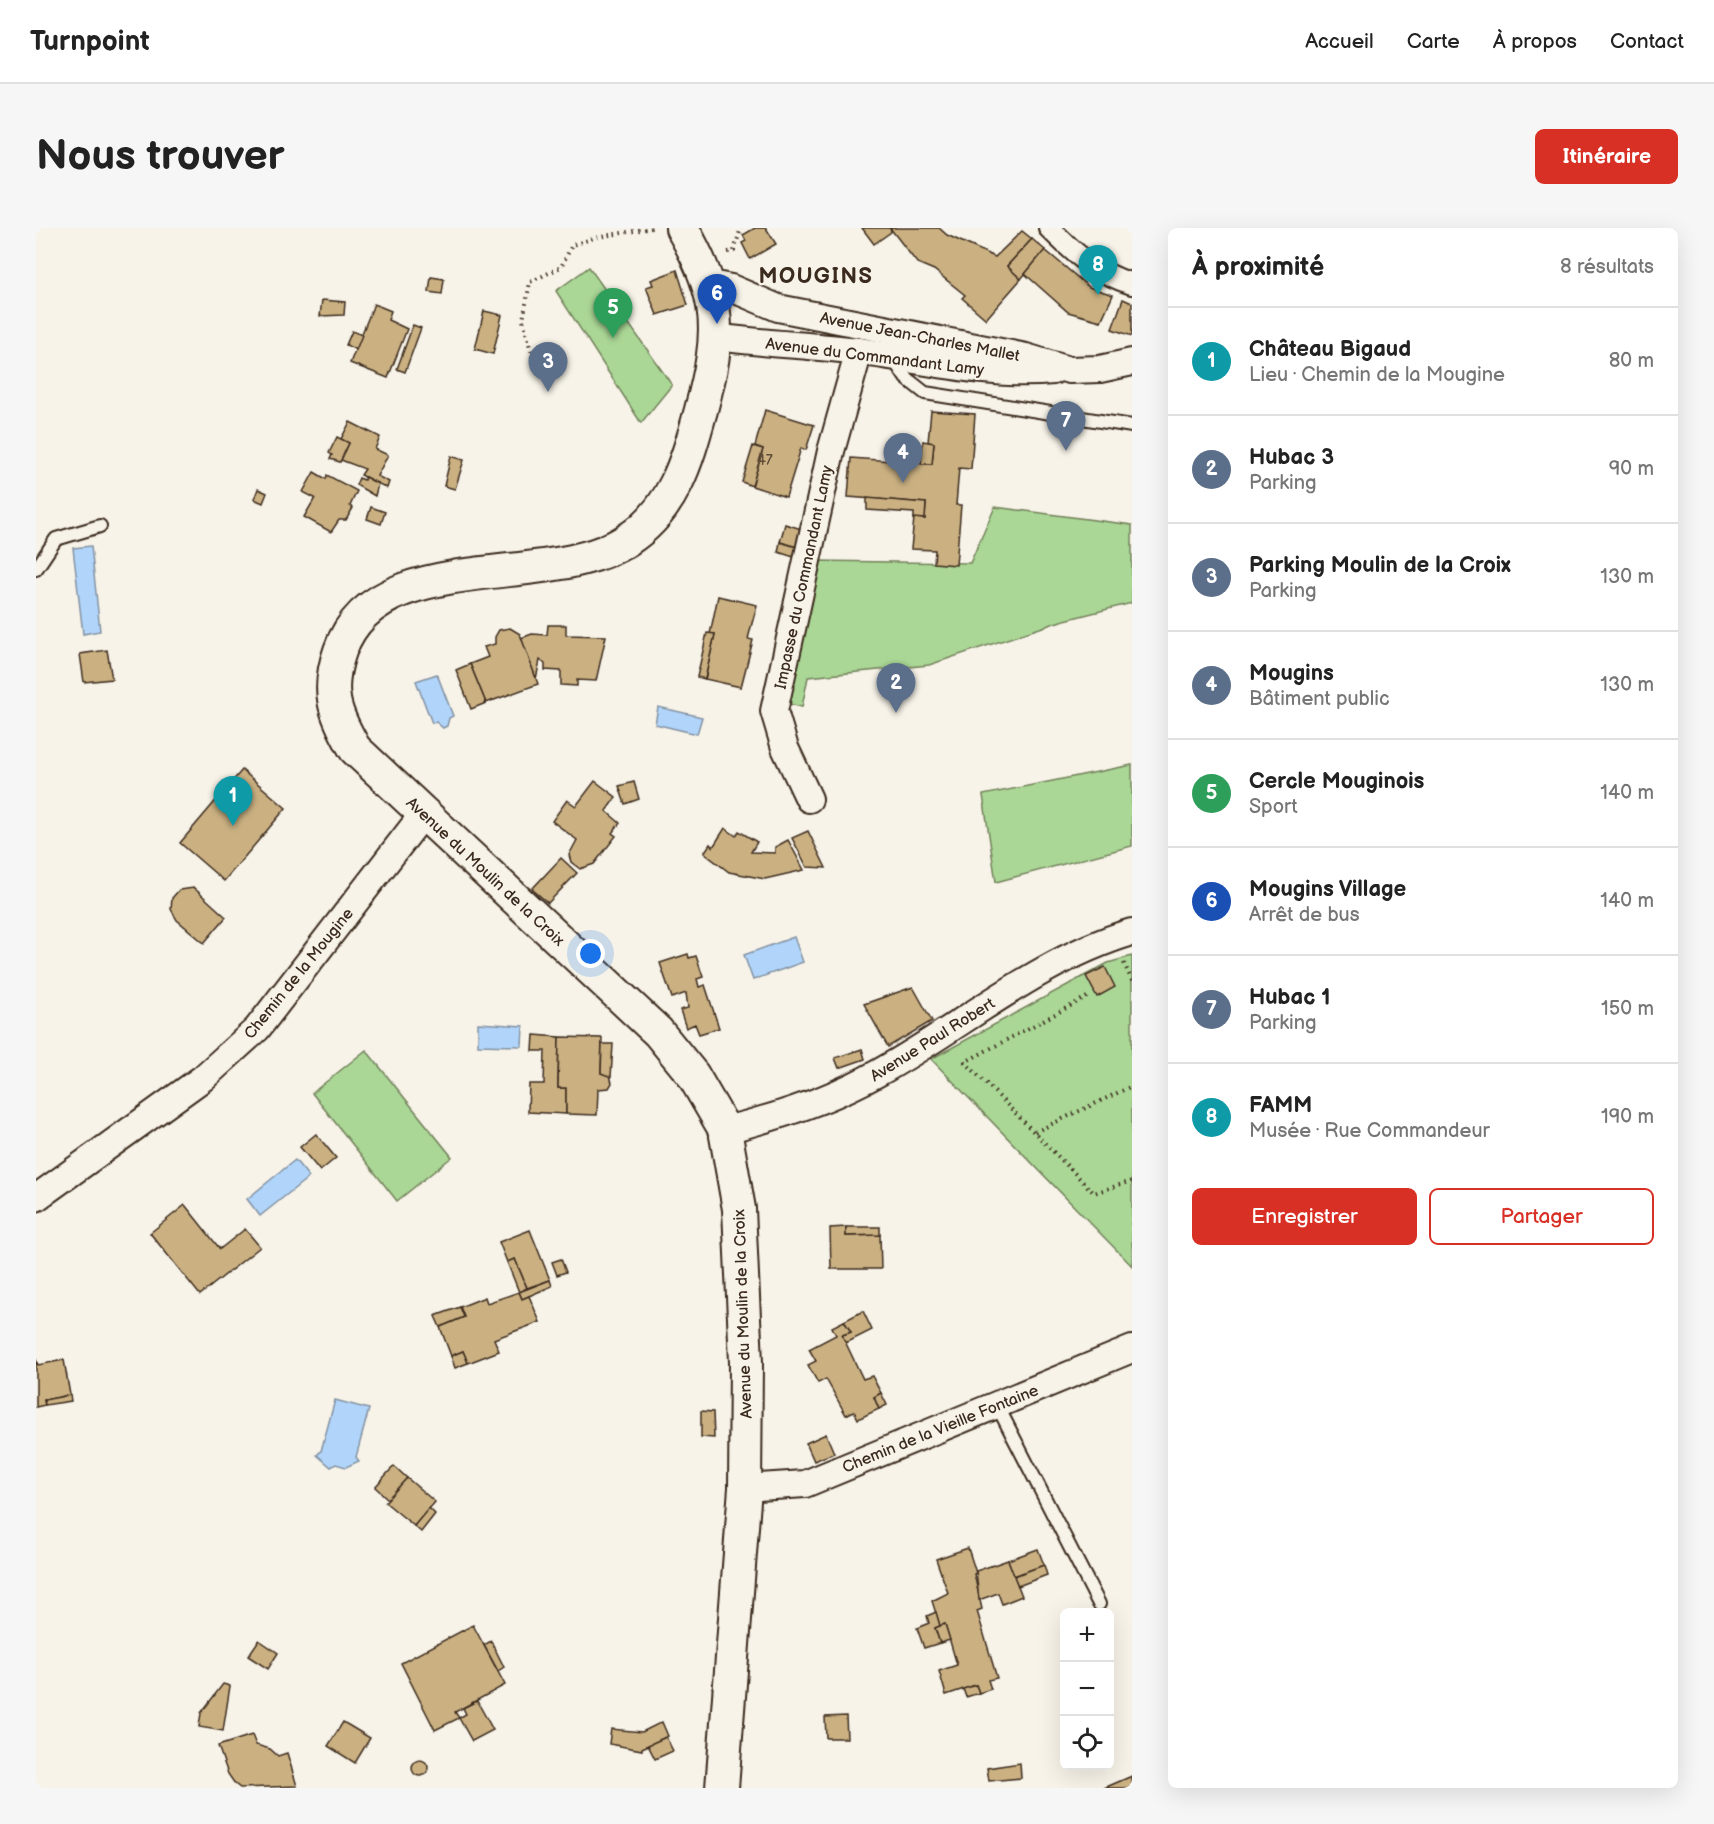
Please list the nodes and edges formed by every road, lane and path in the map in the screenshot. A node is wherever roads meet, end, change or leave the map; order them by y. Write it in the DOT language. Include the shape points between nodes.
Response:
graph roads {
  1 [pos="655,228"];
  2 [pos="682,228"];
  3 [pos="1049,228"];
  4 [pos="710,284"];
  5 [pos="1132,284"];
  6 [pos="717,337"];
  7 [pos="859,351"];
  8 [pos="891,356"];
  9 [pos="1132,362"];
  10 [pos="534,363"];
  11 [pos="1069,370"];
  12 [pos="1132,426"];
  13 [pos="100,526"];
  14 [pos="36,569"];
  15 [pos="809,800"];
  16 [pos="424,813"];
  17 [pos="1132,932"];
  18 [pos="1087,997"];
  19 [pos="1132,1086"];
  20 [pos="725,1131"];
  21 [pos="1035,1132"];
  22 [pos="1132,1181"];
  23 [pos="36,1197"];
  24 [pos="1132,1349"];
  25 [pos="997,1405"];
  26 [pos="745,1488"];
  27 [pos="1099,1604"];
  28 [pos="722,1788"];
  1 -- 10 [label="path" via="572,245 561,267 530,282 523,320"];
  2 -- 4 [label="street, Avenue du Moulin de la Croix"];
  3 -- 5 [label="street" via="1106,276"];
  4 -- 6 [label="street, Avenue du Moulin de la Croix"];
  4 -- 11 [label="street, Avenue Jean-Charles Mallet" via="778,308 1026,357"];
  6 -- 7 [label="street, Avenue du Commandant Lamy"];
  6 -- 16 [label="street, Avenue du Moulin de la Croix" via="711,375 687,459 675,489 648,524 627,541 599,555 456,575 392,594 361,616 342,643 332,672 332,697 340,722 355,749"];
  7 -- 8 [label="street, Avenue du Commandant Lamy"];
  7 -- 15 [label="street, Impasse du Commandant Lamy" via="831,451 774,711 785,748"];
  8 -- 11 [label="street, Avenue du Commandant Lamy" via="1003,373"];
  8 -- 12 [label="lane" via="906,378 926,393"];
  9 -- 11 [label="street, Avenue Jean-Charles Mallet"];
  13 -- 14 [label="lane" via="56,539"];
  16 -- 20 [label="street, Avenue du Moulin de la Croix" via="658,1032 693,1075"];
  16 -- 23 [label="street, Chemin de la Mougine" via="257,1029 203,1078"];
  17 -- 20 [label="street, Avenue Paul Robert" via="1054,964 842,1093"];
  18 -- 21 [label="path" via="965,1062"];
  19 -- 21 [label="path"];
  20 -- 26 [label="street, Avenue du Moulin de la Croix" via="739,1209 744,1292"];
  21 -- 22 [label="path" via="1094,1193"];
  24 -- 25 [label="street, Chemin de la Vieille Fontaine"];
  25 -- 26 [label="street, Chemin de la Vieille Fontaine" via="806,1484"];
  25 -- 27 [label="lane"];
  26 -- 28 [label="street, Avenue du Moulin de la Croix"];
}
